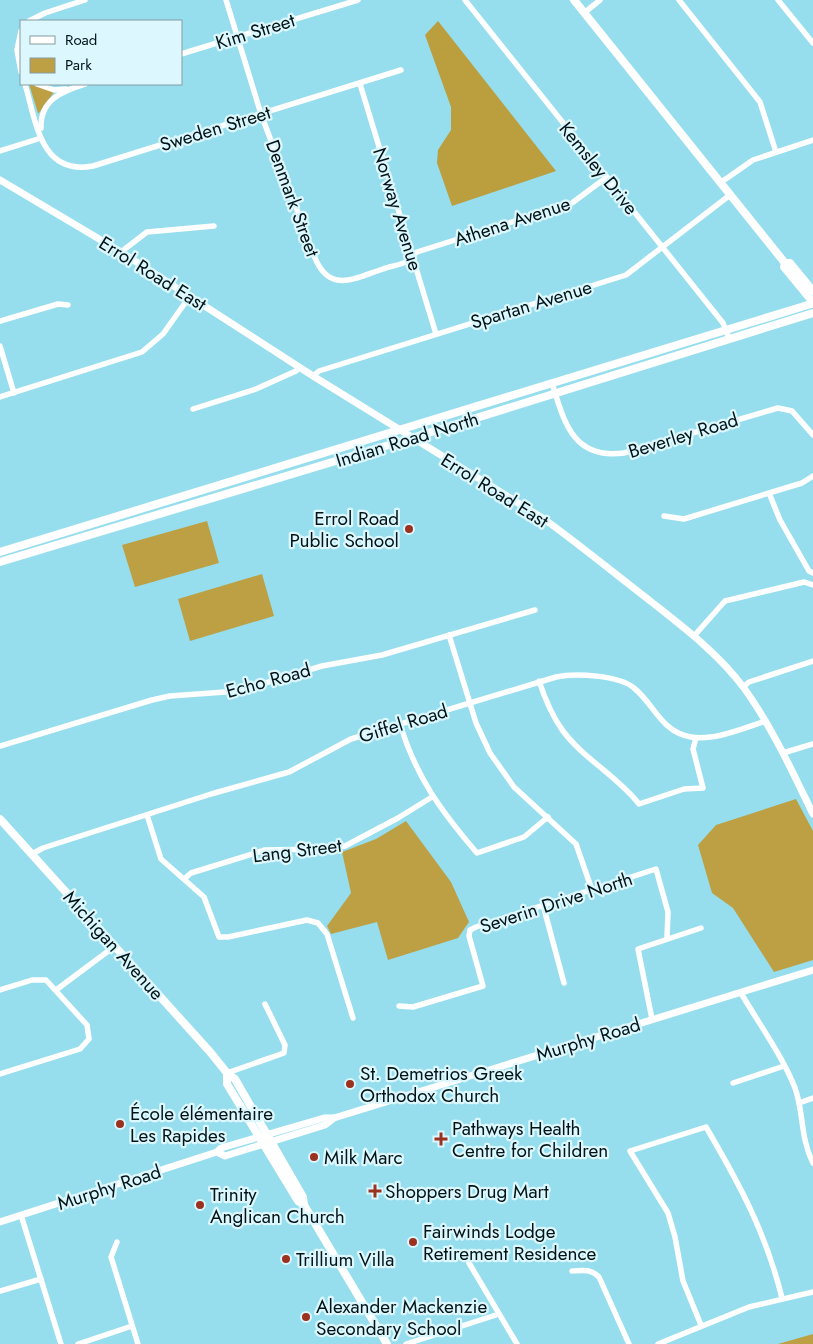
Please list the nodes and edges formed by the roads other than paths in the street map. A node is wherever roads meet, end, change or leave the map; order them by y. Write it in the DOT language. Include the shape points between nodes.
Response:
graph roads {
  1 [pos="86,0"];
  2 [pos="226,0"];
  3 [pos="358,0"];
  4 [pos="465,0"];
  5 [pos="574,0"];
  6 [pos="600,0"];
  7 [pos="679,0"];
  8 [pos="778,0"];
  9 [pos="584,13"];
  10 [pos="31,20"];
  11 [pos="20,36"];
  12 [pos="811,36"];
  13 [pos="237,37"];
  14 [pos="813,43"];
  15 [pos="182,54"];
  16 [pos="20,64"];
  17 [pos="401,70"];
  18 [pos="360,84"];
  19 [pos="25,85"];
  20 [pos="39,85"];
  21 [pos="82,85"];
  22 [pos="68,89"];
  23 [pos="261,114"];
  24 [pos="41,138"];
  25 [pos="813,140"];
  26 [pos="0,151"];
  27 [pos="776,152"];
  28 [pos="607,178"];
  29 [pos="0,180"];
  30 [pos="720,183"];
  31 [pos="730,195"];
  32 [pos="214,226"];
  33 [pos="664,248"];
  34 [pos="121,252"];
  35 [pos="412,255"];
  36 [pos="785,263"];
  37 [pos="813,291"];
  38 [pos="190,296"];
  39 [pos="68,304"];
  40 [pos="813,306"];
  41 [pos="0,321"];
  42 [pos="726,329"];
  43 [pos="436,334"];
  44 [pos="729,338"];
  45 [pos="0,346"];
  46 [pos="300,367"];
  47 [pos="313,376"];
  48 [pos="552,383"];
  49 [pos="555,392"];
  50 [pos="14,393"];
  51 [pos="0,397"];
  52 [pos="193,409"];
  53 [pos="402,431"];
  54 [pos="813,435"];
  55 [pos="412,438"];
  56 [pos="813,476"];
  57 [pos="769,493"];
  58 [pos="664,516"];
  59 [pos="0,552"];
  60 [pos="0,562"];
  61 [pos="813,573"];
  62 [pos="813,585"];
  63 [pos="535,610"];
  64 [pos="448,636"];
  65 [pos="694,636"];
  66 [pos="813,661"];
  67 [pos="539,682"];
  68 [pos="743,687"];
  69 [pos="470,703"];
  70 [pos="766,721"];
  71 [pos="400,724"];
  72 [pos="696,738"];
  73 [pos="813,744"];
  74 [pos="0,746"];
  75 [pos="783,753"];
  76 [pos="432,797"];
  77 [pos="813,814"];
  78 [pos="147,815"];
  79 [pos="548,817"];
  80 [pos="0,819"];
  81 [pos="32,854"];
  82 [pos="184,879"];
  83 [pos="592,890"];
  84 [pos="543,905"];
  85 [pos="701,928"];
  86 [pos="667,938"];
  87 [pos="115,946"];
  88 [pos="813,970"];
  89 [pos="564,983"];
  90 [pos="0,990"];
  91 [pos="56,990"];
  92 [pos="741,993"];
  93 [pos="266,1004"];
  94 [pos="399,1006"];
  95 [pos="353,1018"];
  96 [pos="652,1020"];
  97 [pos="784,1066"];
  98 [pos="0,1074"];
  99 [pos="227,1074"];
  100 [pos="733,1083"];
  101 [pos="813,1098"];
  102 [pos="799,1103"];
  103 [pos="334,1118"];
  104 [pos="268,1134"];
  105 [pos="258,1137"];
  106 [pos="272,1142"];
  107 [pos="262,1145"];
  108 [pos="217,1152"];
  109 [pos="813,1163"];
  110 [pos="304,1205"];
  111 [pos="21,1215"];
  112 [pos="0,1222"];
  113 [pos="116,1242"];
  114 [pos="469,1263"];
  115 [pos="572,1271"];
  116 [pos="41,1279"];
  117 [pos="0,1291"];
  118 [pos="813,1292"];
  119 [pos="782,1298"];
  120 [pos="499,1314"];
  121 [pos="701,1325"];
  122 [pos="132,1326"];
  123 [pos="60,1344"];
  124 [pos="78,1344"];
  125 [pos="138,1344"];
  126 [pos="387,1344"];
  127 [pos="406,1344"];
  128 [pos="517,1344"];
  129 [pos="629,1344"];
  130 [pos="658,1344"];
  1 -- 10 [label="street" via="45,12"];
  2 -- 13 [label="street, Denmark Street"];
  3 -- 13 [label="street, Kim Street"];
  4 -- 28 [label="street, Kemsley Drive"];
  5 -- 9 [label="main road"];
  6 -- 9 [label="street"];
  7 -- 27 [label="street" via="760,102"];
  8 -- 12 [label="street"];
  9 -- 30 [label="main road"];
  11 -- 16 [label="street" via="17,50"];
  12 -- 14 [label="street"];
  13 -- 15 [label="street, Kim Street"];
  13 -- 23 [label="street, Denmark Street"];
  17 -- 18 [label="street, Sweden Street"];
  18 -- 23 [label="street, Sweden Street"];
  18 -- 35 [label="street, Norway Avenue"];
  19 -- 24 [label="street, Sweden Street"];
  20 -- 22 [label="street" via="54,90"];
  21 -- 22 [label="street"];
  22 -- 24 [label="street" via="46,106 41,121"];
  23 -- 24 [label="street, Sweden Street" via="85,168 67,166 54,158"];
  23 -- 35 [label="street, Denmark Street" via="315,258 326,276 340,281 350,280 408,261"];
  24 -- 26 [label="street"];
  25 -- 27 [label="street"];
  27 -- 30 [label="street" via="749,162"];
  28 -- 33 [label="street, Kemsley Drive"];
  28 -- 35 [label="street, Athena Avenue" via="572,204"];
  29 -- 34 [label="street, Errol Road East"];
  30 -- 31 [label="main road"];
  31 -- 33 [label="street, Spartan Avenue"];
  31 -- 36 [label="main road"];
  32 -- 34 [label="street" via="147,232"];
  33 -- 42 [label="street, Kemsley Drive"];
  33 -- 43 [label="street, Spartan Avenue" via="626,275"];
  34 -- 38 [label="street, Errol Road East"];
  35 -- 43 [label="street, Norway Avenue"];
  36 -- 37 [label="main road" via="790,263"];
  36 -- 40 [label="main road" via="784,267"];
  38 -- 46 [label="street, Errol Road East"];
  38 -- 50 [label="street" via="163,334 142,352"];
  39 -- 41 [label="street"];
  40 -- 42 [label="main road, Indian Road North"];
  40 -- 44 [label="main road, Indian Road North"];
  42 -- 44 [label="street, Kemsley Drive"];
  42 -- 48 [label="main road, Indian Road North"];
  43 -- 47 [label="street, Spartan Avenue" via="319,370"];
  44 -- 49 [label="main road, Indian Road North"];
  45 -- 50 [label="street"];
  46 -- 47 [label="street, Errol Road East"];
  46 -- 52 [label="street" via="296,372 256,389"];
  47 -- 53 [label="street, Errol Road East"];
  48 -- 49 [label="street, Beverley Road"];
  48 -- 53 [label="main road, Indian Road North"];
  49 -- 54 [label="street, Beverley Road" via="564,422 572,435 590,449 611,454 630,452 773,408 792,411"];
  49 -- 55 [label="main road, Indian Road North"];
  50 -- 51 [label="street"];
  53 -- 55 [label="street, Errol Road East"];
  53 -- 59 [label="main road, Indian Road North"];
  55 -- 60 [label="main road, Indian Road North"];
  55 -- 65 [label="street, Errol Road East" via="544,519"];
  56 -- 57 [label="street" via="802,483"];
  57 -- 58 [label="street" via="684,519"];
  57 -- 61 [label="street" via="780,520"];
  62 -- 65 [label="street" via="804,582 728,599"];
  63 -- 64 [label="street, Echo Road"];
  64 -- 69 [label="street"];
  64 -- 74 [label="street, Echo Road" via="382,655 322,666 239,691 152,700"];
  65 -- 68 [label="street, Errol Road East"];
  66 -- 68 [label="street" via="749,682"];
  67 -- 69 [label="street, Giffel Road"];
  67 -- 72 [label="street, Giffel Road" via="573,674 623,682 636,689 666,726"];
  67 -- 72 [label="street" via="563,731 629,791 638,804 684,789 703,788 693,749"];
  68 -- 70 [label="street, Errol Road East"];
  69 -- 71 [label="street, Giffel Road"];
  69 -- 79 [label="street" via="480,734 499,768"];
  70 -- 72 [label="street, Giffel Road" via="715,736"];
  70 -- 75 [label="street, Errol Road East"];
  71 -- 76 [label="street"];
  71 -- 78 [label="street, Giffel Road" via="335,745 289,772"];
  73 -- 75 [label="street"];
  75 -- 77 [label="street, Errol Road East"];
  76 -- 79 [label="street" via="476,853 524,837"];
  76 -- 82 [label="street, Lang Street" via="345,846 257,852 191,873"];
  78 -- 81 [label="street, Giffel Road"];
  78 -- 82 [label="street" via="162,859"];
  79 -- 83 [label="street" via="576,844"];
  80 -- 81 [label="main road, Michigan Avenue"];
  81 -- 87 [label="main road, Michigan Avenue"];
  82 -- 95 [label="street" via="204,898 220,937 307,920 321,925 327,934"];
  83 -- 84 [label="street, Severin Drive North"];
  83 -- 86 [label="street, Severin Drive North" via="656,869 668,912"];
  84 -- 89 [label="street"];
  84 -- 94 [label="street, Severin Drive North" via="470,930 483,986 413,1007"];
  85 -- 86 [label="street"];
  86 -- 96 [label="street" via="638,949"];
  87 -- 91 [label="street"];
  87 -- 99 [label="main road, Michigan Avenue"];
  88 -- 92 [label="street, Murphy Road"];
  90 -- 91 [label="street" via="42,979"];
  91 -- 98 [label="street" via="86,1025 87,1044"];
  92 -- 96 [label="street, Murphy Road"];
  92 -- 97 [label="street"];
  93 -- 99 [label="street" via="285,1045 284,1053"];
  96 -- 103 [label="street, Murphy Road"];
  97 -- 100 [label="street"];
  97 -- 102 [label="street"];
  99 -- 104 [label="main road, Michigan Avenue" via="235,1079"];
  99 -- 105 [label="main road, Michigan Avenue" via="227,1084"];
  101 -- 102 [label="street"];
  102 -- 109 [label="street" via="801,1126"];
  103 -- 104 [label="street, Murphy Road"];
  103 -- 106 [label="street, Murphy Road" via="325,1125"];
  104 -- 105 [label="street, Murphy Road"];
  104 -- 106 [label="main road, Michigan Avenue"];
  105 -- 107 [label="main road, Michigan Avenue"];
  105 -- 108 [label="street, Murphy Road"];
  106 -- 107 [label="street, Murphy Road"];
  106 -- 110 [label="main road, Michigan Avenue" via="303,1196"];
  107 -- 108 [label="street, Murphy Road" via="225,1156"];
  107 -- 110 [label="main road, Michigan Avenue" via="298,1202"];
  108 -- 111 [label="street, Murphy Road"];
  110 -- 126 [label="main road, Michigan Avenue"];
  111 -- 112 [label="street, Murphy Road"];
  111 -- 116 [label="street"];
  113 -- 122 [label="street" via="111,1257"];
  114 -- 120 [label="street"];
  115 -- 129 [label="street" via="588,1270 599,1277"];
  116 -- 117 [label="street"];
  116 -- 123 [label="street"];
  118 -- 119 [label="street"];
  119 -- 121 [label="street"];
  119 -- 121 [label="street" via="766,1244 746,1197 706,1127 630,1151 668,1213 682,1281"];
  120 -- 127 [label="street"];
  120 -- 128 [label="street"];
  121 -- 130 [label="street"];
  122 -- 124 [label="street"];
  122 -- 125 [label="street"];
}
